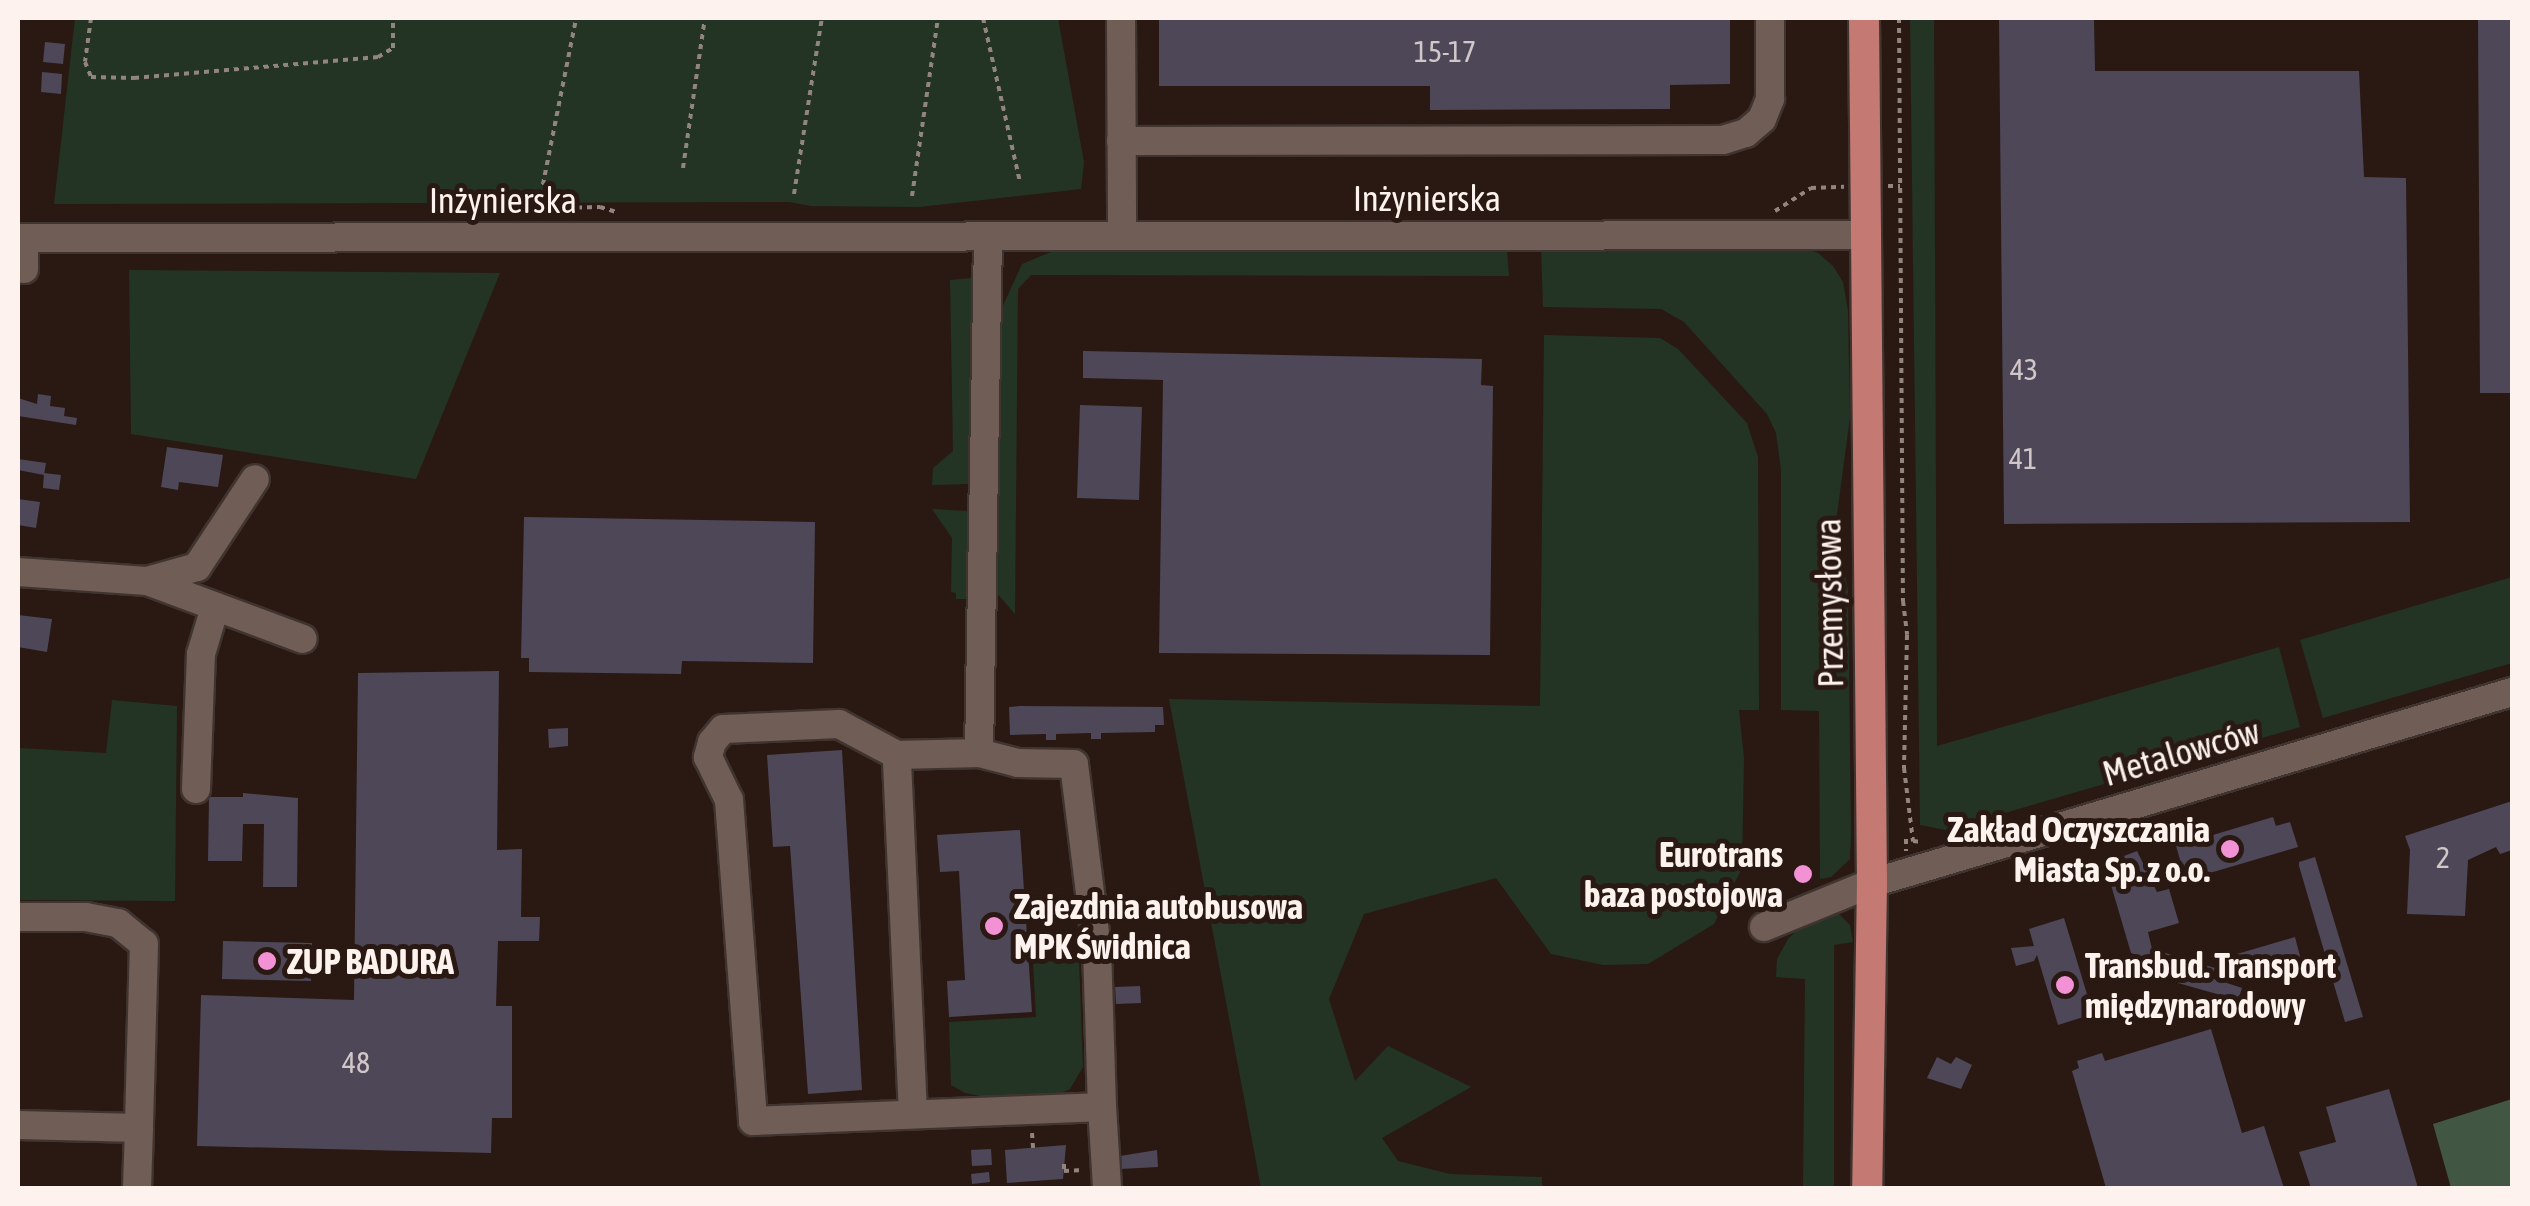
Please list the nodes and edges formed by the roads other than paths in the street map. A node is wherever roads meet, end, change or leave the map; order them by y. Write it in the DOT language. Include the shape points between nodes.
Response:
graph roads {
  1 [pos="1121,18"];
  2 [pos="1770,18"];
  3 [pos="1864,18"];
  4 [pos="1121,141"];
  5 [pos="1866,235"];
  6 [pos="1122,236"];
  7 [pos="20,238"];
  8 [pos="988,238"];
  9 [pos="24,269"];
  10 [pos="255,479"];
  11 [pos="18,572"];
  12 [pos="146,581"];
  13 [pos="214,607"];
  14 [pos="303,639"];
  15 [pos="2512,692"];
  16 [pos="978,753"];
  17 [pos="897,755"];
  18 [pos="196,789"];
  19 [pos="1872,882"];
  20 [pos="18,917"];
  21 [pos="1764,928"];
  22 [pos="1102,1107"];
  23 [pos="912,1114"];
  24 [pos="18,1124"];
  25 [pos="139,1128"];
  26 [pos="1107,1186"];
  27 [pos="138,1188"];
  28 [pos="1867,1188"];
  1 -- 4 [label="street"];
  2 -- 4 [label="street" via="1770,99 1746,133 1722,140"];
  3 -- 5 [label="main road, Przemysłowa"];
  4 -- 6 [label="street"];
  5 -- 6 [label="street, Inżynierska"];
  5 -- 19 [label="main road, Przemysłowa"];
  6 -- 8 [label="street, Inżynierska"];
  7 -- 8 [label="street, Inżynierska"];
  7 -- 9 [label="street"];
  8 -- 16 [label="street"];
  10 -- 12 [label="street" via="197,568"];
  11 -- 12 [label="street"];
  12 -- 13 [label="street"];
  13 -- 14 [label="street"];
  13 -- 18 [label="street" via="201,654"];
  15 -- 19 [label="street, Metalowców"];
  16 -- 17 [label="street"];
  16 -- 22 [label="street" via="1018,763 1074,764 1097,949"];
  17 -- 23 [label="street"];
  17 -- 23 [label="street" via="839,724 723,729 708,758 729,800 754,1122"];
  19 -- 21 [label="street, Metalowców"];
  19 -- 28 [label="main road, Przemysłowa"];
  20 -- 25 [label="street" via="86,917 118,924 144,944"];
  22 -- 23 [label="street"];
  22 -- 26 [label="street"];
  24 -- 25 [label="street"];
  25 -- 27 [label="street"];
}
